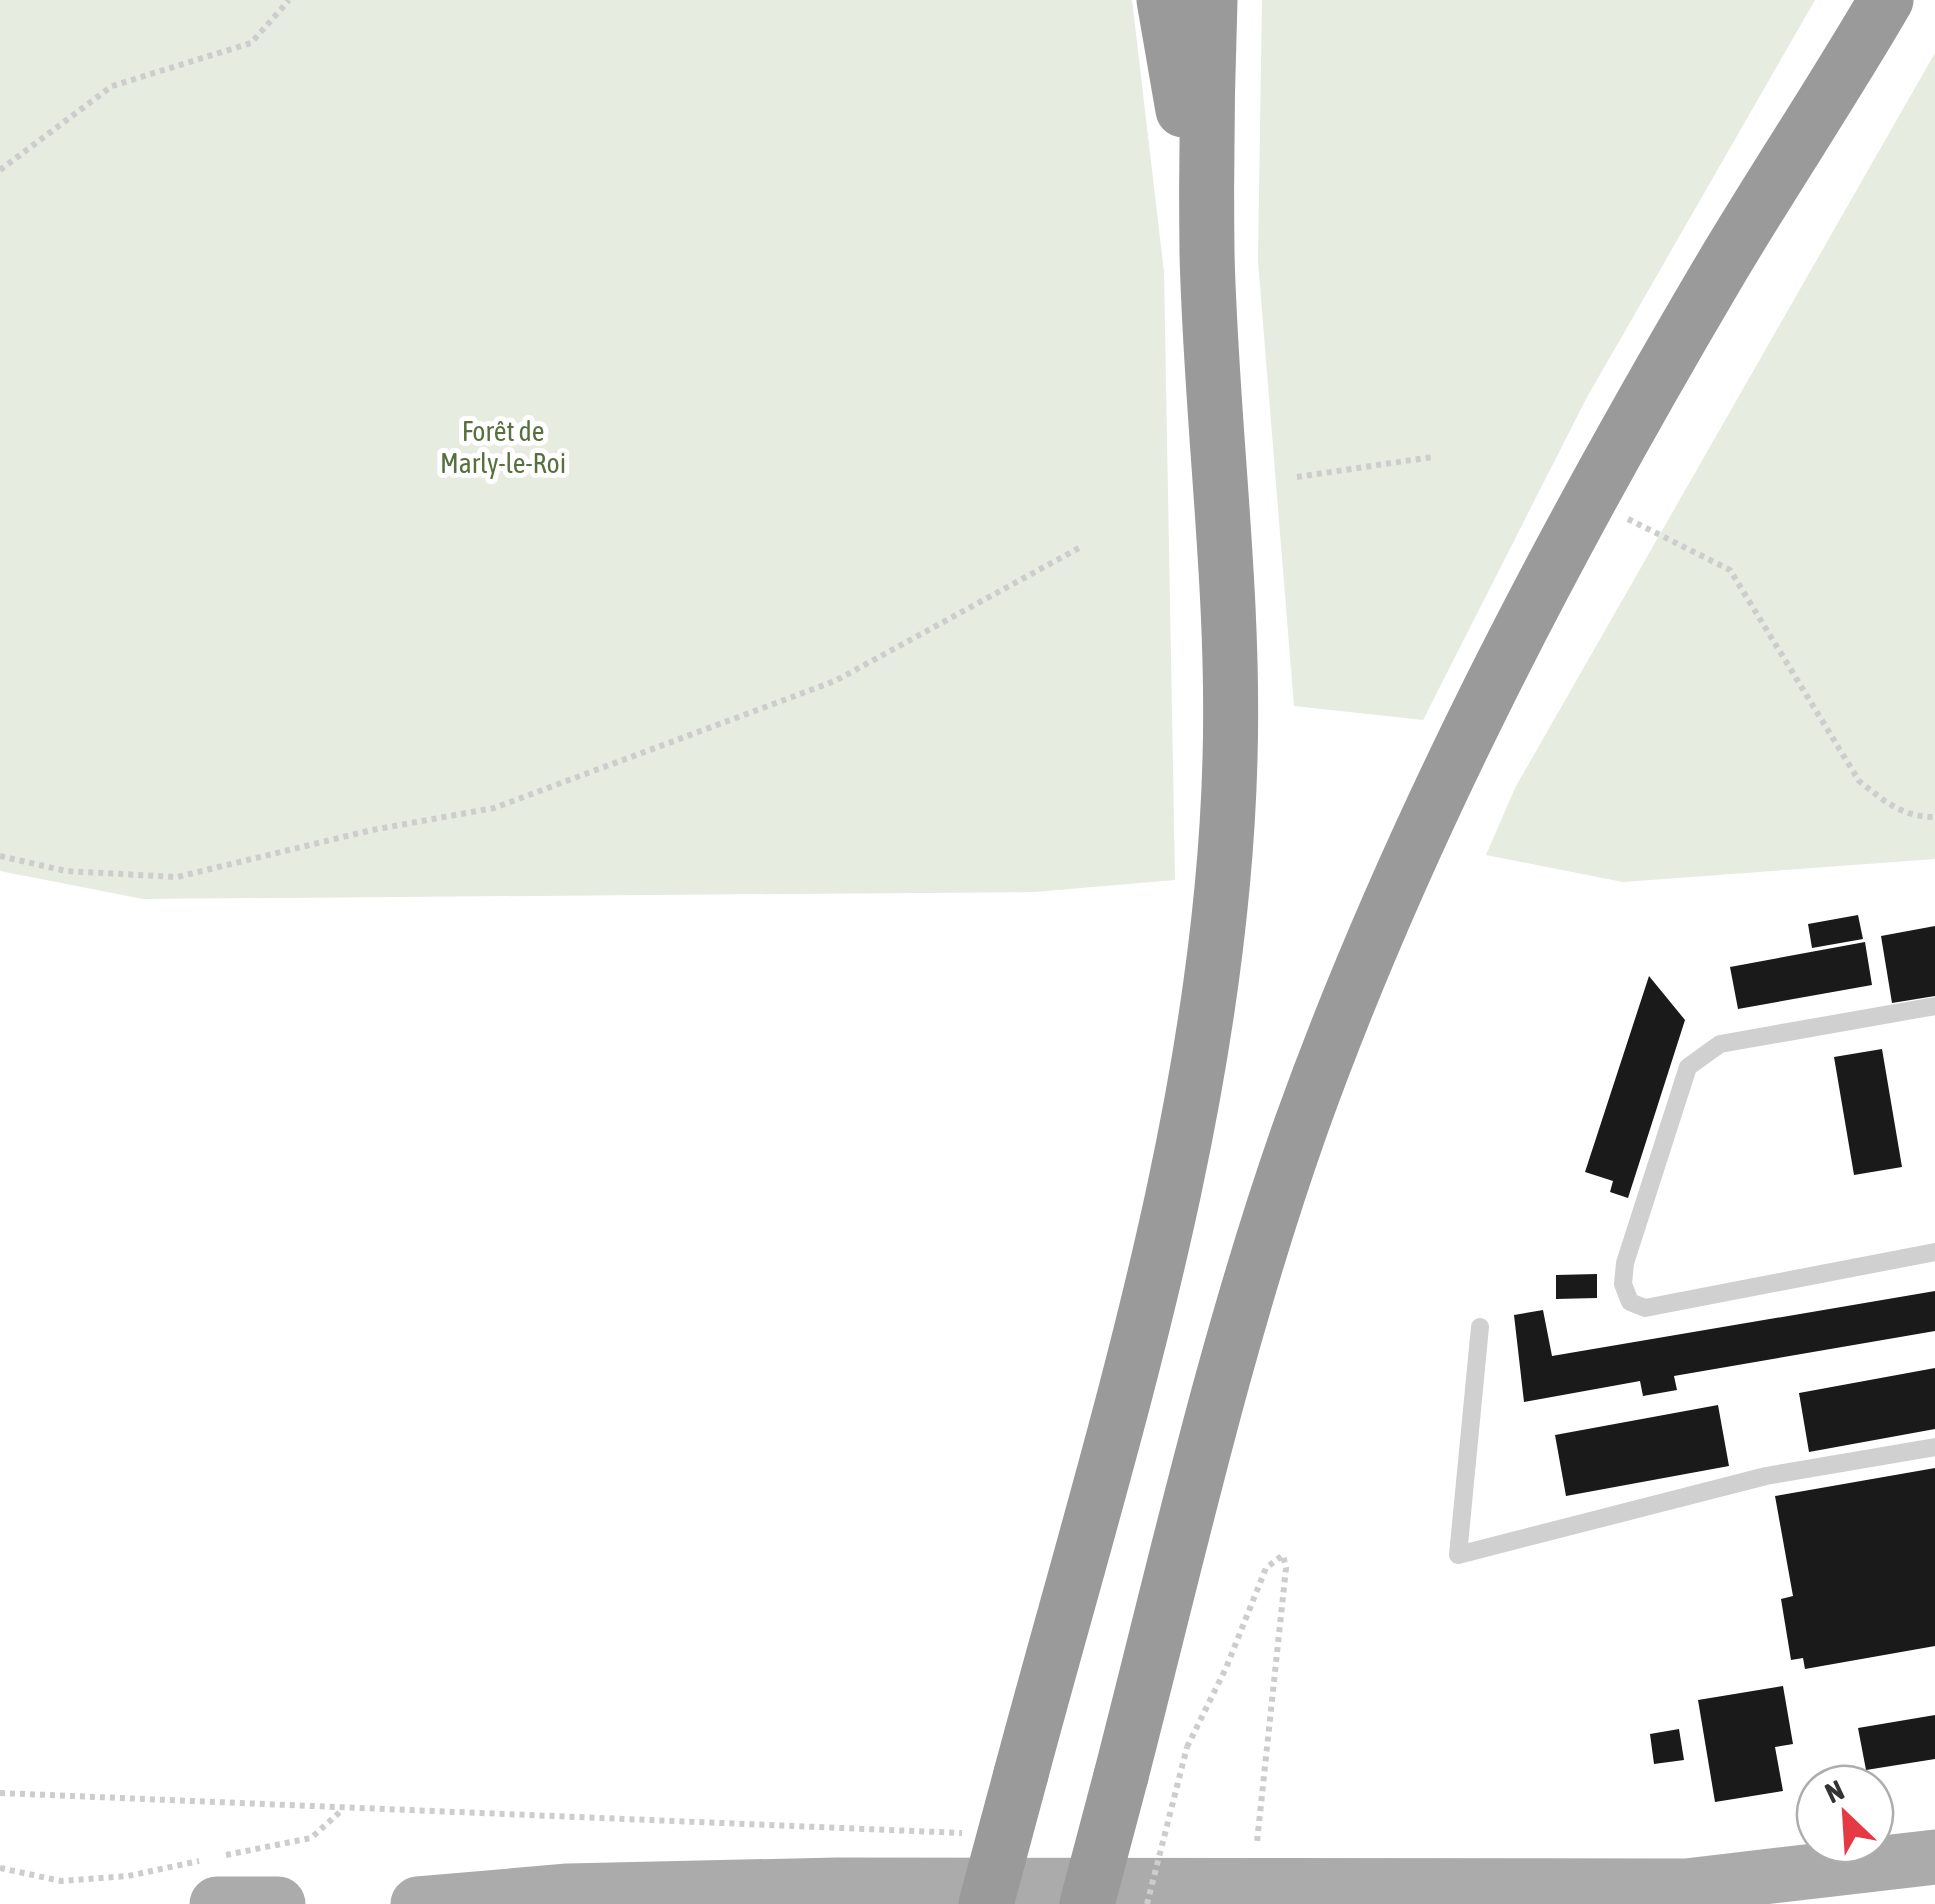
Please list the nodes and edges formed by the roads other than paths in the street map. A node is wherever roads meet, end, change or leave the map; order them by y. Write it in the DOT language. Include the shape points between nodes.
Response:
graph roads {
  1 [pos="1164,0"];
  2 [pos="1210,0"];
  3 [pos="1878,0"];
  4 [pos="1886,0"];
  5 [pos="1852,59"];
  6 [pos="1208,254"];
  7 [pos="1935,1006"];
  8 [pos="1935,1252"];
  9 [pos="1480,1327"];
  10 [pos="1935,1446"];
  11 [pos="1935,1857"];
  12 [pos="213,1874"];
  13 [pos="278,1904"];
  14 [pos="418,1904"];
  15 [pos="986,1904"];
  16 [pos="1087,1904"];
  1 -- 6 [label="highway"];
  2 -- 6 [label="highway"];
  3 -- 5 [label="highway"];
  4 -- 5 [label="highway"];
  5 -- 16 [label="highway, bridge" via="1718,274 1526,620 1357,988 1256,1264"];
  6 -- 15 [label="highway, bridge" via="1229,611 1230,760 1204,1035 1167,1222"];
  7 -- 8 [label="lane" via="1720,1044 1688,1067 1623,1284 1630,1302 1645,1308"];
  9 -- 10 [label="lane" via="1458,1555 1766,1476"];
  11 -- 14 [label="main road" via="1686,1886 837,1885 568,1892"];
  12 -- 13 [label="main road"];
}
